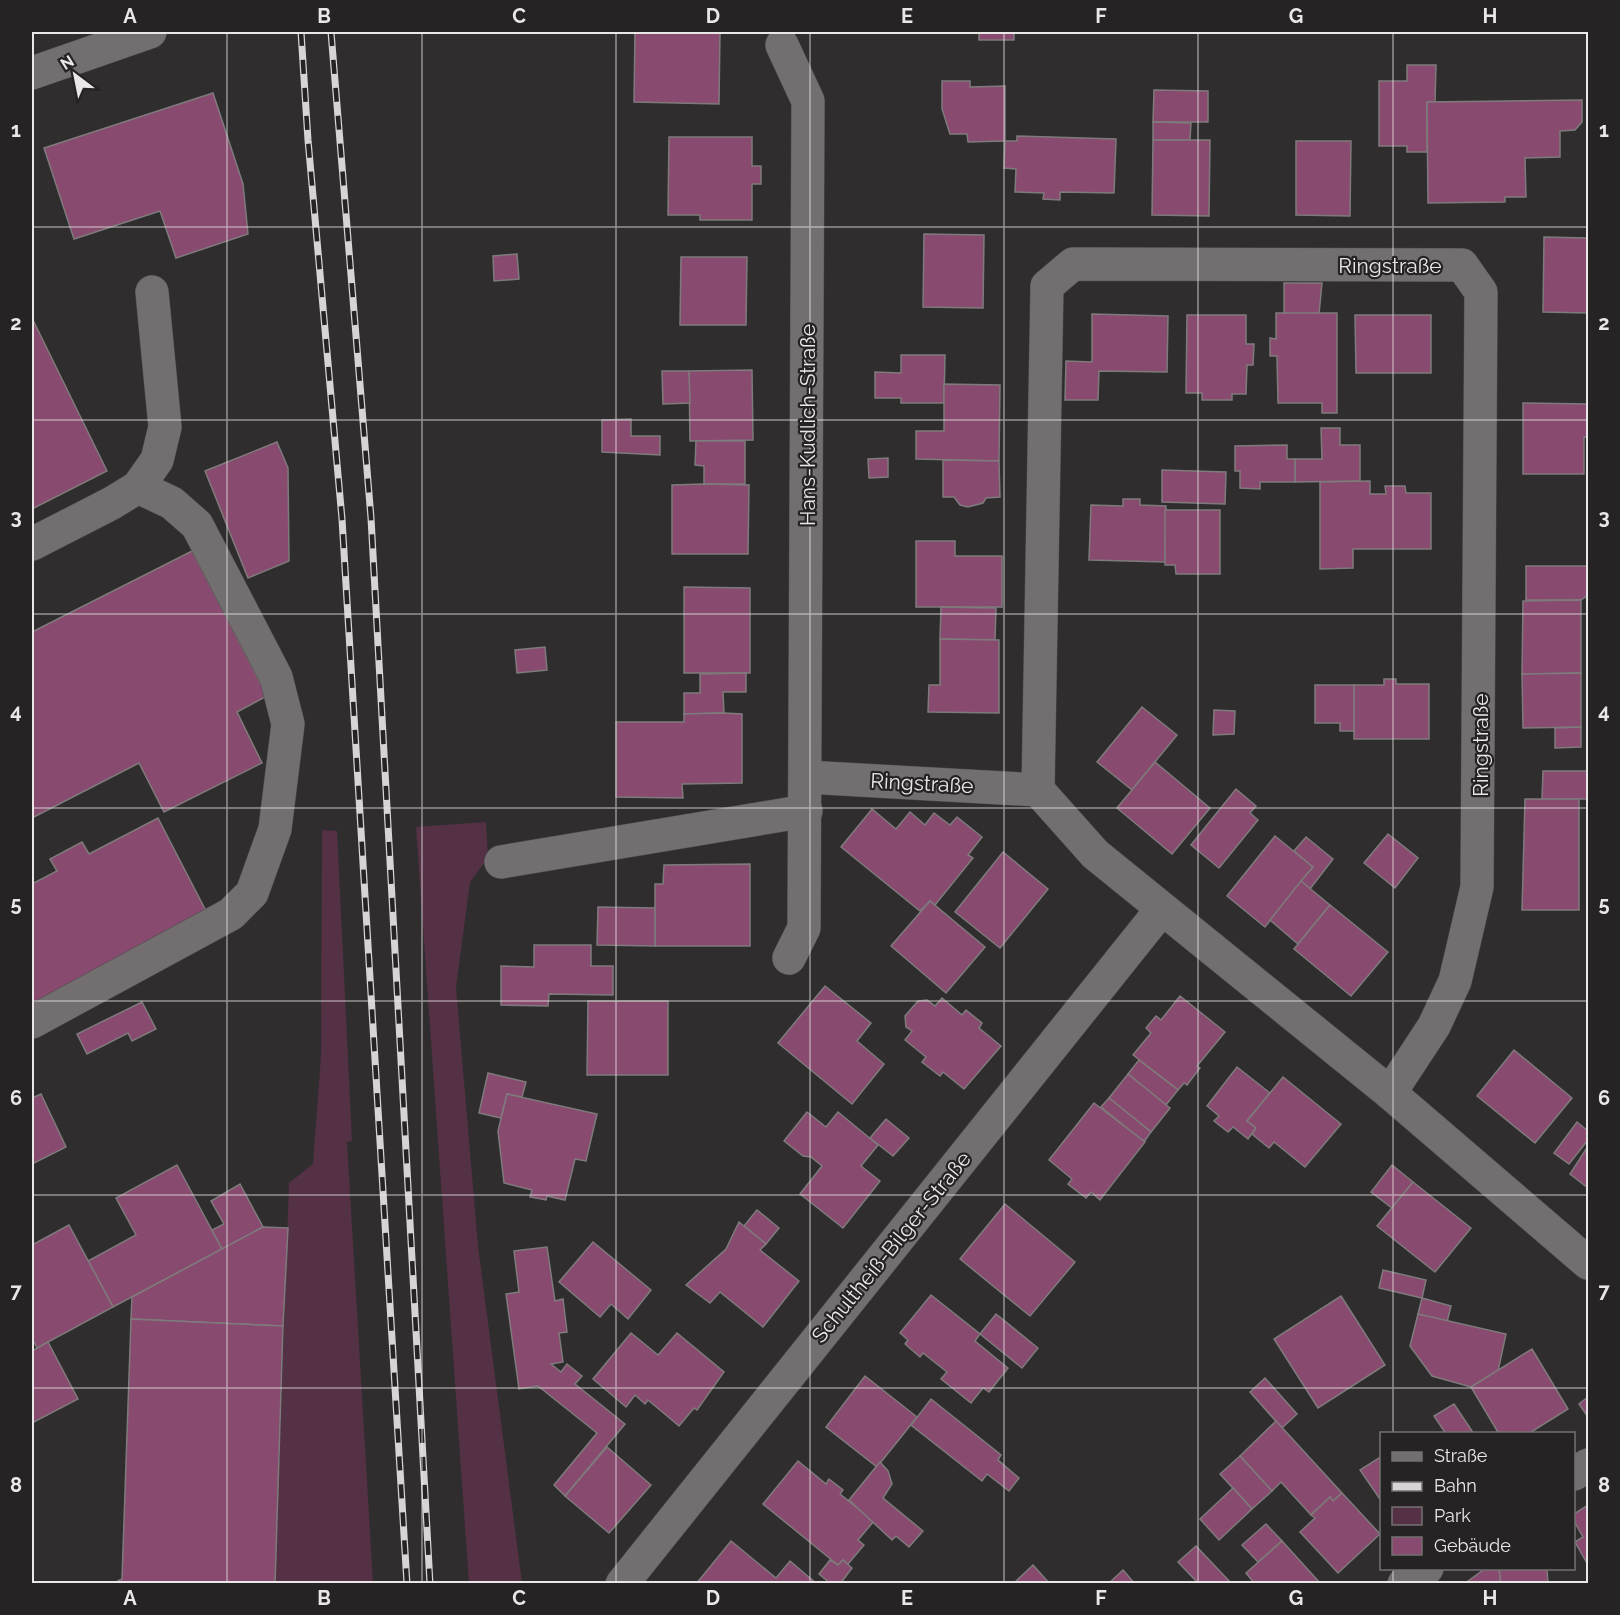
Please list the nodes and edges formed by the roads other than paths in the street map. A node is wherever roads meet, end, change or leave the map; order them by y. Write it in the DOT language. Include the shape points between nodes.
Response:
graph roads {
  1 [pos="150,32"];
  2 [pos="782,45"];
  3 [pos="32,73"];
  4 [pos="152,292"];
  5 [pos="138,487"];
  6 [pos="32,544"];
  7 [pos="806,777"];
  8 [pos="1038,790"];
  9 [pos="806,811"];
  10 [pos="501,862"];
  11 [pos="1161,910"];
  12 [pos="789,958"];
  13 [pos="32,1022"];
  14 [pos="1390,1093"];
  15 [pos="1588,1263"];
  16 [pos="1588,1465"];
  17 [pos="1575,1473"];
  18 [pos="1425,1570"];
  19 [pos="622,1584"];
  20 [pos="1404,1584"];
  1 -- 3 [label="street"];
  2 -- 7 [label="street, Hans-Kudlich-Straße" via="808,101"];
  4 -- 5 [label="street" via="165,427 157,460"];
  5 -- 6 [label="street"];
  5 -- 13 [label="street" via="172,503 197,525 276,677 288,724 275,829 252,893 231,914"];
  7 -- 8 [label="street, Ringstraße"];
  7 -- 9 [label="street, Hans-Kudlich-Straße"];
  8 -- 11 [label="street" via="1095,855"];
  8 -- 14 [label="street, Ringstraße" via="1047,286 1073,264 1462,265 1481,292 1477,886 1455,981 1434,1026"];
  9 -- 10 [label="street"];
  9 -- 12 [label="street, Hans-Kudlich-Straße" via="804,928"];
  11 -- 14 [label="street"];
  11 -- 19 [label="street, Schultheiß-Bilger-Straße"];
  14 -- 15 [label="street"];
  16 -- 17 [label="street"];
  18 -- 20 [label="street"];
}
